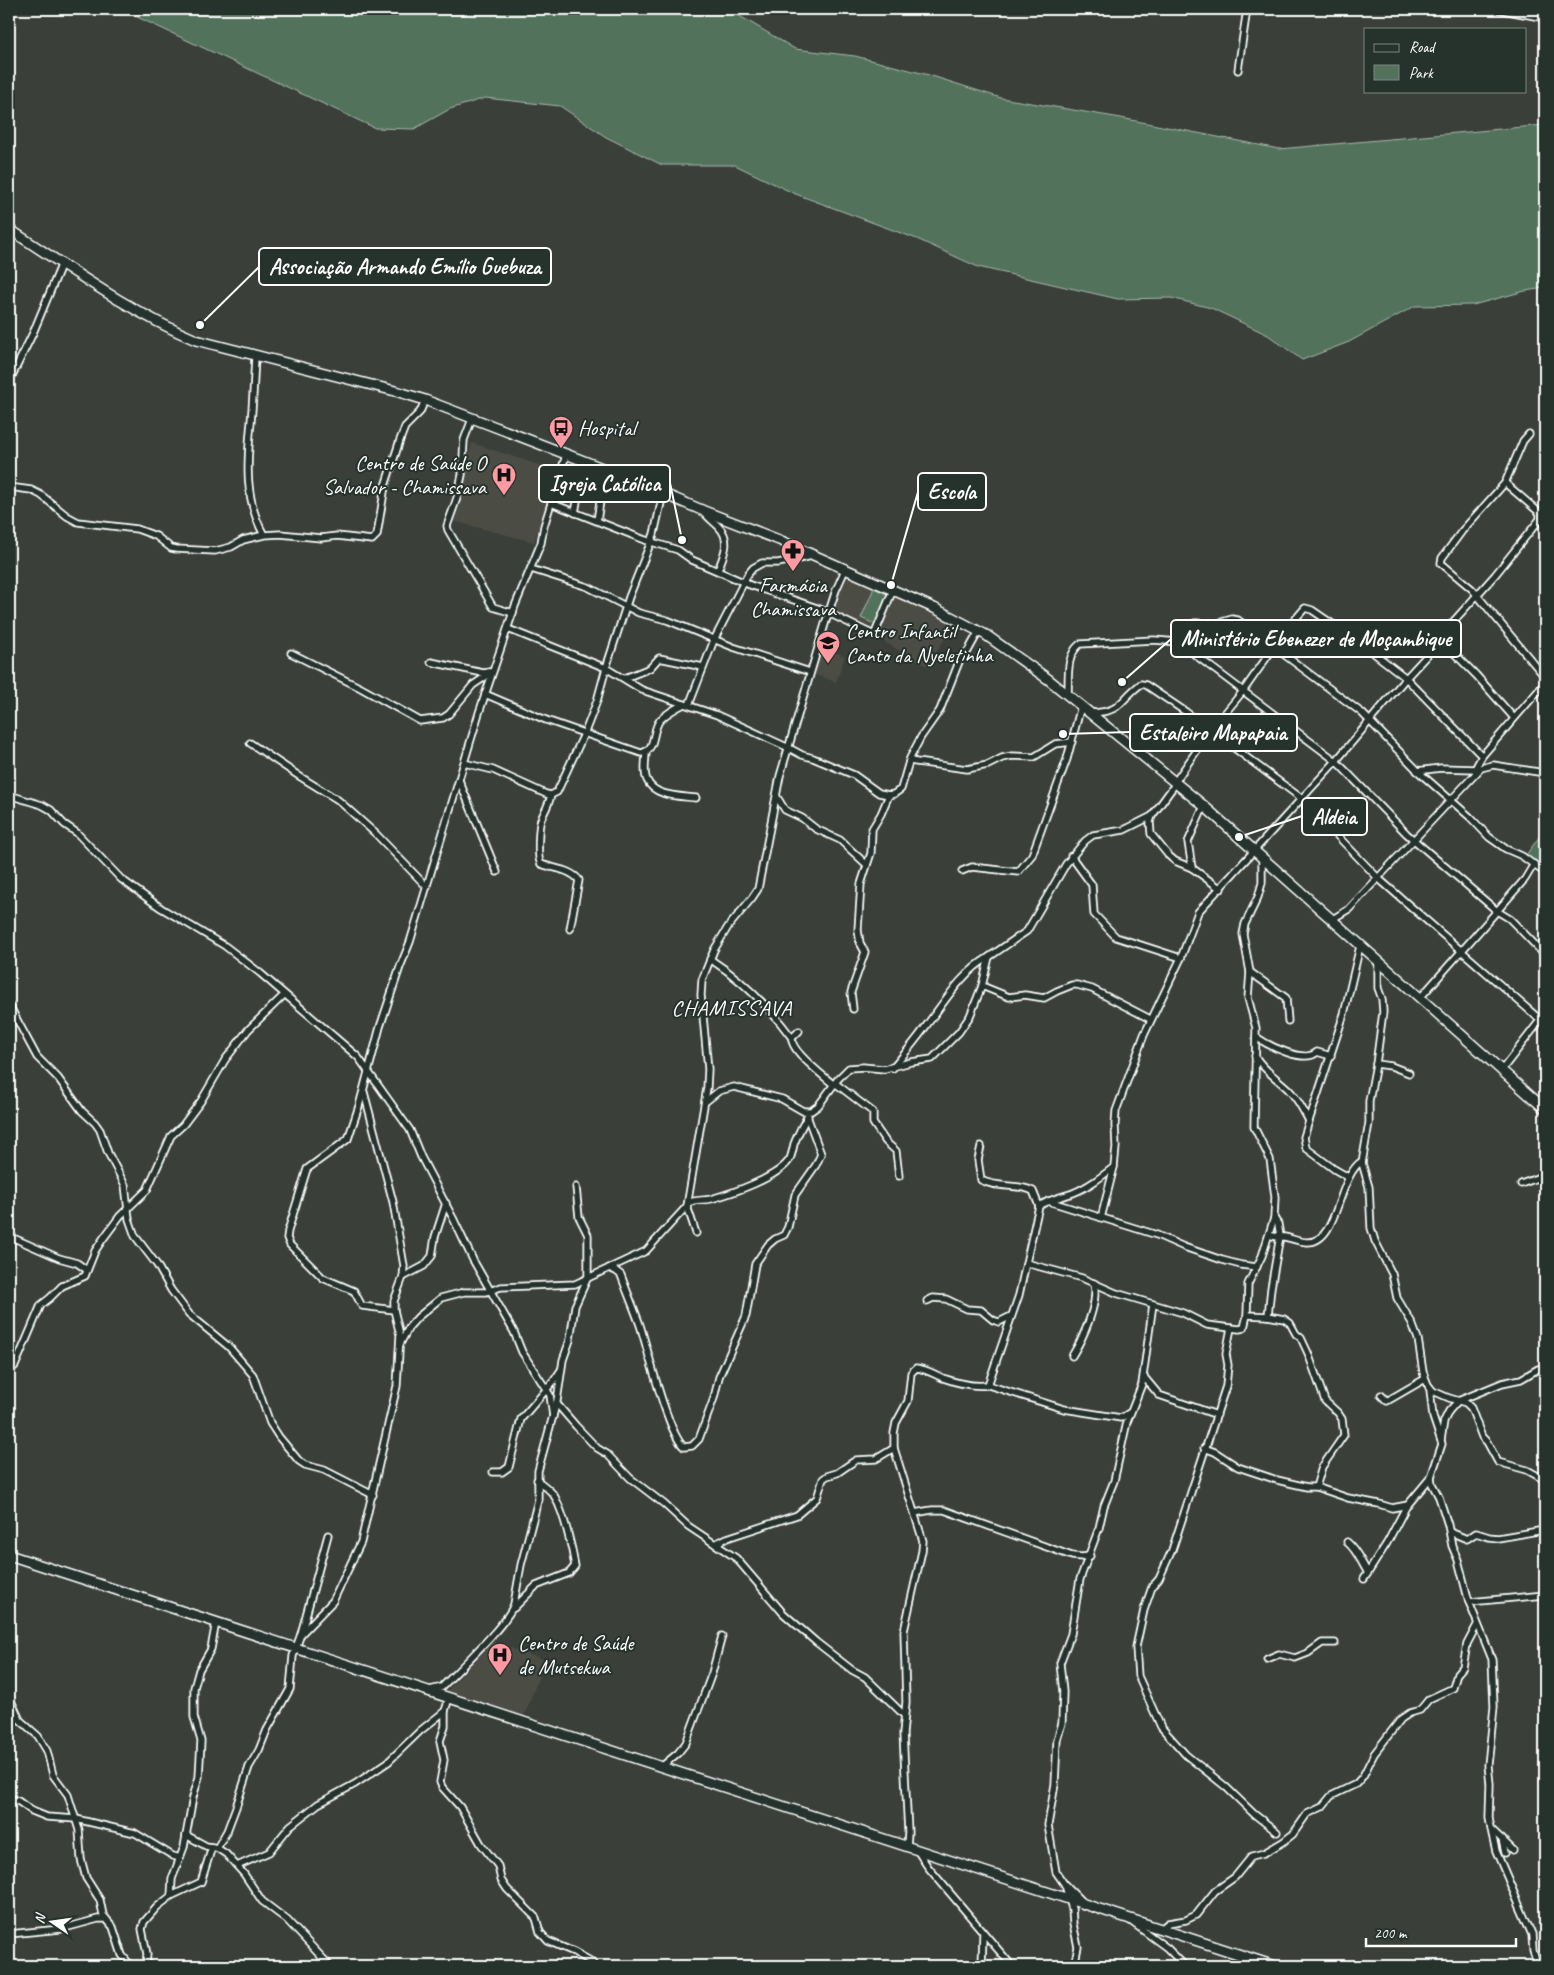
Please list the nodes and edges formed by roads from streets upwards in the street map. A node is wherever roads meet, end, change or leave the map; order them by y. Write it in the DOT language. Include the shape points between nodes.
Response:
graph roads {
  1 [pos="1248,9"];
  2 [pos="1497,9"];
  3 [pos="1545,18"];
  4 [pos="1238,70"];
  5 [pos="9,229"];
  6 [pos="62,263"];
  7 [pos="255,356"];
  8 [pos="9,382"];
  9 [pos="425,400"];
  10 [pos="472,419"];
  11 [pos="1529,434"];
  12 [pos="566,455"];
  13 [pos="584,462"];
  14 [pos="605,469"];
  15 [pos="1505,483"];
  16 [pos="9,487"];
  17 [pos="663,494"];
  18 [pos="551,503"];
  19 [pos="704,511"];
  20 [pos="575,513"];
  21 [pos="1540,519"];
  22 [pos="597,521"];
  23 [pos="1545,523"];
  24 [pos="264,535"];
  25 [pos="651,541"];
  26 [pos="813,556"];
  27 [pos="531,569"];
  28 [pos="718,570"];
  29 [pos="845,570"];
  30 [pos="743,581"];
  31 [pos="893,590"];
  32 [pos="1478,595"];
  33 [pos="627,607"];
  34 [pos="828,612"];
  35 [pos="513,613"];
  36 [pos="508,629"];
  37 [pos="979,631"];
  38 [pos="714,640"];
  39 [pos="1441,640"];
  40 [pos="1175,641"];
  41 [pos="1275,648"];
  42 [pos="291,653"];
  43 [pos="431,662"];
  44 [pos="703,667"];
  45 [pos="606,668"];
  46 [pos="491,672"];
  47 [pos="810,672"];
  48 [pos="1545,676"];
  49 [pos="625,678"];
  50 [pos="1406,678"];
  51 [pos="1545,683"];
  52 [pos="1244,690"];
  53 [pos="485,694"];
  54 [pos="1068,696"];
  55 [pos="687,704"];
  56 [pos="1081,706"];
  57 [pos="1090,713"];
  58 [pos="1514,718"];
  59 [pos="1371,720"];
  60 [pos="1211,730"];
  61 [pos="585,732"];
  62 [pos="250,742"];
  63 [pos="1072,742"];
  64 [pos="789,748"];
  65 [pos="646,752"];
  66 [pos="1482,756"];
  67 [pos="909,761"];
  68 [pos="1336,761"];
  69 [pos="464,763"];
  70 [pos="1417,770"];
  71 [pos="1476,771"];
  72 [pos="1545,773"];
  73 [pos="459,780"];
  74 [pos="1176,783"];
  75 [pos="9,795"];
  76 [pos="551,795"];
  77 [pos="888,795"];
  78 [pos="777,797"];
  79 [pos="696,798"];
  80 [pos="1301,798"];
  81 [pos="1451,801"];
  82 [pos="1204,806"];
  83 [pos="1152,816"];
  84 [pos="1414,839"];
  85 [pos="1259,853"];
  86 [pos="1071,856"];
  87 [pos="866,864"];
  88 [pos="1534,864"];
  89 [pos="1192,868"];
  90 [pos="962,871"];
  91 [pos="497,872"];
  92 [pos="1545,872"];
  93 [pos="1378,878"];
  94 [pos="427,887"];
  95 [pos="1221,889"];
  96 [pos="1497,911"];
  97 [pos="1331,920"];
  98 [pos="570,929"];
  99 [pos="1360,946"];
  100 [pos="1462,951"];
  101 [pos="1545,955"];
  102 [pos="988,957"];
  103 [pos="1181,958"];
  104 [pos="710,959"];
  105 [pos="1378,962"];
  106 [pos="1250,972"];
  107 [pos="982,986"];
  108 [pos="284,995"];
  109 [pos="1420,998"];
  110 [pos="9,1005"];
  111 [pos="853,1009"];
  112 [pos="1545,1014"];
  113 [pos="1150,1019"];
  114 [pos="1288,1021"];
  115 [pos="1543,1022"];
  116 [pos="799,1031"];
  117 [pos="792,1038"];
  118 [pos="1256,1038"];
  119 [pos="1255,1056"];
  120 [pos="1331,1056"];
  121 [pos="1376,1064"];
  122 [pos="893,1068"];
  123 [pos="368,1071"];
  124 [pos="1502,1071"];
  125 [pos="1409,1073"];
  126 [pos="834,1084"];
  127 [pos="364,1087"];
  128 [pos="704,1104"];
  129 [pos="1545,1109"];
  130 [pos="809,1114"];
  131 [pos="1309,1121"];
  132 [pos="980,1146"];
  133 [pos="1362,1160"];
  134 [pos="1114,1167"];
  135 [pos="1545,1172"];
  136 [pos="899,1176"];
  137 [pos="1348,1177"];
  138 [pos="1522,1184"];
  139 [pos="576,1187"];
  140 [pos="1047,1200"];
  141 [pos="446,1204"];
  142 [pos="688,1204"];
  143 [pos="1039,1206"];
  144 [pos="128,1209"];
  145 [pos="1101,1218"];
  146 [pos="1274,1218"];
  147 [pos="696,1233"];
  148 [pos="1269,1235"];
  149 [pos="9,1236"];
  150 [pos="1280,1238"];
  151 [pos="1026,1263"];
  152 [pos="1257,1267"];
  153 [pos="609,1268"];
  154 [pos="87,1270"];
  155 [pos="588,1277"];
  156 [pos="404,1278"];
  157 [pos="1094,1283"];
  158 [pos="490,1291"];
  159 [pos="927,1301"];
  160 [pos="1153,1304"];
  161 [pos="394,1310"];
  162 [pos="1248,1315"];
  163 [pos="1011,1316"];
  164 [pos="1268,1316"];
  165 [pos="1231,1328"];
  166 [pos="400,1344"];
  167 [pos="1072,1356"];
  168 [pos="562,1368"];
  169 [pos="1545,1368"];
  170 [pos="9,1370"];
  171 [pos="1144,1377"];
  172 [pos="1425,1379"];
  173 [pos="988,1385"];
  174 [pos="1428,1385"];
  175 [pos="547,1389"];
  176 [pos="1381,1395"];
  177 [pos="1458,1401"];
  178 [pos="557,1404"];
  179 [pos="1130,1412"];
  180 [pos="1217,1415"];
  181 [pos="553,1416"];
  182 [pos="1441,1440"];
  183 [pos="894,1448"];
  184 [pos="1204,1448"];
  185 [pos="493,1472"];
  186 [pos="1432,1477"];
  187 [pos="537,1480"];
  188 [pos="1545,1480"];
  189 [pos="1316,1487"];
  190 [pos="373,1495"];
  191 [pos="1408,1504"];
  192 [pos="914,1513"];
  193 [pos="1544,1530"];
  194 [pos="1450,1532"];
  195 [pos="328,1535"];
  196 [pos="1347,1542"];
  197 [pos="715,1544"];
  198 [pos="9,1555"];
  199 [pos="1090,1556"];
  200 [pos="1545,1595"];
  201 [pos="1469,1602"];
  202 [pos="512,1609"];
  203 [pos="216,1622"];
  204 [pos="1477,1625"];
  205 [pos="301,1634"];
  206 [pos="722,1636"];
  207 [pos="1335,1643"];
  208 [pos="295,1652"];
  209 [pos="1267,1658"];
  210 [pos="442,1687"];
  211 [pos="427,1691"];
  212 [pos="9,1696"];
  213 [pos="447,1697"];
  214 [pos="445,1712"];
  215 [pos="904,1714"];
  216 [pos="661,1767"];
  217 [pos="9,1799"];
  218 [pos="76,1819"];
  219 [pos="1491,1829"];
  220 [pos="1277,1832"];
  221 [pos="186,1835"];
  222 [pos="1502,1839"];
  223 [pos="907,1847"];
  224 [pos="215,1848"];
  225 [pos="917,1850"];
  226 [pos="1513,1850"];
  227 [pos="1505,1853"];
  228 [pos="180,1858"];
  229 [pos="236,1866"];
  230 [pos="1065,1885"];
  231 [pos="171,1896"];
  232 [pos="1075,1903"];
  233 [pos="1125,1918"];
  234 [pos="106,1919"];
  235 [pos="1161,1929"];
  236 [pos="983,1933"];
  237 [pos="9,1934"];
  238 [pos="131,1966"];
  239 [pos="146,1966"];
  240 [pos="330,1966"];
  241 [pos="594,1966"];
  242 [pos="982,1966"];
  243 [pos="1012,1966"];
  244 [pos="1074,1966"];
  245 [pos="1185,1966"];
  246 [pos="1275,1966"];
  247 [pos="1538,1966"];
  1 -- 4 [label="street"];
  2 -- 3 [label="street"];
  5 -- 6 [label="street"];
  6 -- 7 [label="street" via="171,330"];
  6 -- 8 [label="street"];
  7 -- 9 [label="street"];
  7 -- 24 [label="street" via="248,486 251,506"];
  9 -- 10 [label="street"];
  9 -- 24 [label="street" via="420,412 405,427 400,440 375,539"];
  10 -- 12 [label="street"];
  10 -- 35 [label="street" via="464,440 462,475 447,526 493,607"];
  11 -- 15 [label="street"];
  12 -- 13 [label="street"];
  12 -- 18 [label="street"];
  13 -- 14 [label="street"];
  13 -- 20 [label="street"];
  14 -- 17 [label="street"];
  14 -- 22 [label="street"];
  15 -- 21 [label="street" via="1540,514"];
  15 -- 32 [label="street" via="1441,560 1442,565"];
  16 -- 24 [label="street" via="41,495 78,522 137,529 176,549 216,551"];
  17 -- 19 [label="street"];
  17 -- 25 [label="street"];
  18 -- 20 [label="street"];
  18 -- 27 [label="street"];
  19 -- 26 [label="street"];
  19 -- 28 [label="street" via="726,539"];
  20 -- 22 [label="street"];
  21 -- 23 [label="street"];
  21 -- 32 [label="street"];
  22 -- 25 [label="street"];
  25 -- 28 [label="street"];
  25 -- 33 [label="street"];
  26 -- 29 [label="street"];
  26 -- 30 [label="street" via="762,563 753,568"];
  27 -- 33 [label="street" via="588,587"];
  27 -- 35 [label="street"];
  28 -- 30 [label="street"];
  29 -- 31 [label="street"];
  29 -- 34 [label="street"];
  30 -- 34 [label="street"];
  30 -- 38 [label="street"];
  31 -- 34 [label="street" via="874,634"];
  31 -- 37 [label="street"];
  32 -- 39 [label="street"];
  32 -- 48 [label="street"];
  33 -- 38 [label="street"];
  33 -- 45 [label="street"];
  34 -- 47 [label="street"];
  35 -- 36 [label="street"];
  36 -- 45 [label="street"];
  36 -- 46 [label="street"];
  37 -- 54 [label="street" via="1019,657"];
  37 -- 67 [label="street" via="961,657 944,703"];
  38 -- 44 [label="street"];
  38 -- 47 [label="street"];
  39 -- 50 [label="street"];
  39 -- 58 [label="street"];
  40 -- 41 [label="street" via="1195,623 1215,624 1236,619"];
  40 -- 52 [label="street"];
  40 -- 54 [label="street" via="1078,645 1070,660"];
  41 -- 50 [label="street" via="1286,630 1308,608"];
  41 -- 52 [label="street"];
  41 -- 59 [label="street"];
  42 -- 46 [label="street" via="420,721 444,718 473,685"];
  43 -- 46 [label="street"];
  44 -- 49 [label="street" via="659,658 650,668"];
  44 -- 55 [label="street"];
  45 -- 49 [label="street"];
  45 -- 61 [label="street"];
  46 -- 53 [label="street"];
  47 -- 64 [label="street"];
  49 -- 55 [label="street" via="642,690"];
  50 -- 59 [label="street"];
  50 -- 66 [label="street"];
  51 -- 58 [label="street"];
  52 -- 60 [label="street"];
  52 -- 68 [label="street"];
  53 -- 61 [label="street" via="546,720"];
  53 -- 69 [label="street"];
  54 -- 56 [label="street"];
  55 -- 64 [label="street"];
  55 -- 65 [label="street" via="659,721 651,749"];
  56 -- 57 [label="street"];
  56 -- 63 [label="street"];
  57 -- 60 [label="street" via="1117,708 1139,685 1144,684"];
  57 -- 74 [label="street"];
  58 -- 66 [label="street"];
  59 -- 68 [label="street"];
  59 -- 70 [label="street"];
  60 -- 74 [label="street"];
  60 -- 80 [label="street"];
  61 -- 65 [label="street" via="641,753"];
  61 -- 76 [label="street" via="560,786"];
  62 -- 94 [label="street" via="338,800"];
  63 -- 67 [label="street" via="1055,744 1034,757 1012,756 967,769"];
  63 -- 90 [label="street" via="1032,855 1020,870 1008,872 972,867"];
  64 -- 77 [label="street" via="854,775 879,793"];
  64 -- 78 [label="street"];
  65 -- 79 [label="street" via="645,772 653,787 666,794"];
  66 -- 71 [label="street"];
  67 -- 77 [label="street" via="901,789"];
  68 -- 80 [label="street"];
  68 -- 84 [label="street"];
  69 -- 73 [label="street"];
  69 -- 76 [label="street" via="493,770"];
  70 -- 71 [label="street"];
  70 -- 81 [label="street"];
  71 -- 72 [label="street" via="1493,765"];
  71 -- 81 [label="street"];
  73 -- 91 [label="street"];
  73 -- 94 [label="street"];
  74 -- 82 [label="street"];
  74 -- 83 [label="street"];
  75 -- 108 [label="street" via="46,806 131,887 225,946"];
  76 -- 98 [label="street" via="548,810 540,822 538,858 541,864 561,869 579,880"];
  77 -- 87 [label="street" via="872,829 871,853"];
  78 -- 87 [label="street" via="785,810 840,840"];
  78 -- 104 [label="street" via="758,889 728,927"];
  80 -- 85 [label="street"];
  80 -- 93 [label="street"];
  81 -- 84 [label="street"];
  81 -- 88 [label="street" via="1498,844"];
  82 -- 85 [label="street"];
  82 -- 89 [label="street" via="1188,842"];
  83 -- 86 [label="street" via="1124,830 1089,837"];
  83 -- 89 [label="street" via="1153,838 1171,858"];
  84 -- 93 [label="street"];
  84 -- 96 [label="street"];
  85 -- 95 [label="street"];
  85 -- 97 [label="street"];
  85 -- 106 [label="street" via="1262,883 1243,934"];
  86 -- 102 [label="street" via="1025,934"];
  86 -- 103 [label="street" via="1092,884 1094,914 1116,937"];
  87 -- 111 [label="street" via="861,884 858,930 865,952 851,992"];
  88 -- 92 [label="street"];
  88 -- 96 [label="street"];
  89 -- 95 [label="street"];
  93 -- 97 [label="street" via="1349,909"];
  93 -- 100 [label="street"];
  94 -- 123 [label="street"];
  95 -- 103 [label="street" via="1196,915"];
  96 -- 100 [label="street"];
  96 -- 101 [label="street" via="1510,919"];
  97 -- 99 [label="street"];
  99 -- 105 [label="street"];
  99 -- 120 [label="street"];
  100 -- 109 [label="street"];
  100 -- 115 [label="street"];
  102 -- 107 [label="street"];
  102 -- 122 [label="street" via="945,998"];
  103 -- 113 [label="street"];
  104 -- 117 [label="street" via="740,980"];
  104 -- 128 [label="street" via="701,986 708,1069"];
  105 -- 109 [label="street"];
  105 -- 121 [label="street" via="1378,988 1383,1012"];
  106 -- 114 [label="street" via="1286,998"];
  106 -- 118 [label="street" via="1248,998"];
  107 -- 113 [label="street" via="1009,997 1044,998 1057,990 1077,985 1092,989"];
  107 -- 122 [label="street" via="965,1024 936,1057"];
  108 -- 123 [label="street" via="358,1057"];
  108 -- 144 [label="street" via="261,1015 226,1060 201,1101 169,1138 147,1190"];
  109 -- 124 [label="street"];
  110 -- 144 [label="street" via="37,1057 96,1123 125,1185"];
  112 -- 115 [label="street"];
  113 -- 134 [label="street" via="1116,1111"];
  115 -- 124 [label="street"];
  116 -- 117 [label="street"];
  117 -- 126 [label="street" via="792,1044"];
  118 -- 119 [label="street"];
  118 -- 120 [label="street" via="1276,1049 1305,1057 1317,1052"];
  119 -- 131 [label="street" via="1294,1096"];
  119 -- 146 [label="street" via="1254,1127 1270,1159"];
  120 -- 131 [label="street"];
  121 -- 125 [label="street"];
  121 -- 133 [label="street"];
  122 -- 126 [label="street" via="851,1068"];
  123 -- 127 [label="street"];
  123 -- 141 [label="street" via="410,1130"];
  124 -- 129 [label="street"];
  126 -- 130 [label="street"];
  126 -- 136 [label="street" via="873,1112 874,1123 896,1151"];
  127 -- 156 [label="street" via="393,1202"];
  127 -- 161 [label="street" via="348,1139 307,1169 288,1238 290,1245 316,1272 332,1283 350,1288 362,1306"];
  128 -- 130 [label="street" via="719,1091 734,1087 782,1099"];
  128 -- 142 [label="street"];
  130 -- 142 [label="street" via="790,1159 784,1165 738,1190"];
  130 -- 153 [label="street" via="821,1154 795,1195 784,1234 768,1245 756,1264 746,1316 720,1377 699,1439 692,1446 684,1447 677,1439 621,1275"];
  131 -- 137 [label="street" via="1304,1137 1306,1148"];
  132 -- 143 [label="street" via="978,1160 982,1180 997,1186 1026,1187 1033,1191"];
  133 -- 137 [label="street"];
  133 -- 172 [label="street" via="1370,1187 1373,1235 1392,1274 1398,1298 1415,1329"];
  134 -- 140 [label="street" via="1073,1193"];
  134 -- 145 [label="street"];
  135 -- 138 [label="street"];
  137 -- 150 [label="street" via="1326,1233 1307,1242"];
  139 -- 155 [label="street" via="579,1217 588,1235"];
  140 -- 143 [label="street"];
  140 -- 145 [label="street"];
  141 -- 156 [label="street" via="432,1256 424,1266"];
  141 -- 158 [label="street"];
  142 -- 147 [label="street"];
  142 -- 153 [label="street" via="646,1251"];
  143 -- 151 [label="street"];
  144 -- 154 [label="street" via="103,1239"];
  144 -- 190 [label="street" via="135,1236 189,1314 229,1347 253,1375 270,1423 288,1449 305,1465 326,1471"];
  145 -- 152 [label="street" via="1157,1234 1222,1260"];
  146 -- 148 [label="street"];
  146 -- 150 [label="street"];
  148 -- 150 [label="street"];
  148 -- 152 [label="street"];
  149 -- 154 [label="street"];
  150 -- 164 [label="street"];
  151 -- 157 [label="street"];
  151 -- 163 [label="street"];
  152 -- 162 [label="street" via="1248,1284"];
  153 -- 155 [label="street"];
  154 -- 170 [label="street" via="83,1277 62,1286 41,1305 15,1366"];
  155 -- 158 [label="street" via="568,1285 501,1287"];
  155 -- 168 [label="street" via="576,1306"];
  156 -- 161 [label="street" via="394,1300"];
  157 -- 160 [label="street"];
  157 -- 167 [label="street" via="1096,1295 1082,1339"];
  158 -- 166 [label="street" via="464,1292 441,1298 409,1327"];
  158 -- 175 [label="street" via="522,1352"];
  159 -- 163 [label="street" via="946,1298 967,1309 981,1310 999,1322"];
  160 -- 165 [label="street" via="1207,1325"];
  160 -- 171 [label="street"];
  161 -- 166 [label="street"];
  162 -- 164 [label="street"];
  162 -- 165 [label="street" via="1244,1328"];
  163 -- 173 [label="street"];
  164 -- 189 [label="street" via="1284,1319 1301,1338 1324,1401 1342,1419 1344,1435 1322,1467"];
  165 -- 180 [label="street" via="1226,1354 1228,1376"];
  166 -- 190 [label="street" via="397,1386"];
  168 -- 175 [label="street"];
  168 -- 178 [label="street"];
  169 -- 177 [label="street"];
  171 -- 179 [label="street"];
  171 -- 180 [label="street" via="1158,1395"];
  172 -- 174 [label="street"];
  172 -- 176 [label="street" via="1403,1389 1390,1400"];
  173 -- 179 [label="street" via="1064,1409 1121,1418"];
  173 -- 183 [label="street" via="964,1384 916,1368 911,1373 908,1401 896,1423"];
  174 -- 177 [label="street" via="1433,1391"];
  174 -- 182 [label="street"];
  175 -- 181 [label="street"];
  175 -- 185 [label="street" via="521,1419 509,1467 502,1472"];
  177 -- 182 [label="street" via="1444,1421"];
  177 -- 188 [label="street" via="1471,1408 1479,1432 1498,1462 1526,1470"];
  178 -- 181 [label="street"];
  178 -- 197 [label="street" via="630,1478"];
  179 -- 199 [label="street" via="1114,1481"];
  180 -- 184 [label="street"];
  181 -- 187 [label="street"];
  182 -- 186 [label="street"];
  183 -- 192 [label="street"];
  183 -- 197 [label="street" via="876,1459 856,1460 827,1476 817,1498 797,1514"];
  184 -- 189 [label="street" via="1253,1472"];
  184 -- 220 [label="street" via="1172,1550 1144,1610 1136,1647 1138,1676 1160,1727 1186,1754"];
  186 -- 191 [label="street"];
  186 -- 194 [label="street"];
  187 -- 202 [label="street" via="538,1500"];
  187 -- 202 [label="street" via="552,1492 557,1502 574,1566 569,1573 536,1586"];
  189 -- 191 [label="street" via="1392,1508"];
  190 -- 205 [label="street" via="361,1542 333,1601"];
  191 -- 196 [label="street" via="1366,1576 1356,1550"];
  192 -- 199 [label="street" via="944,1510 1072,1556"];
  192 -- 215 [label="street" via="923,1541 904,1631"];
  193 -- 194 [label="street" via="1498,1538 1476,1533 1467,1539"];
  194 -- 201 [label="street"];
  195 -- 205 [label="street"];
  197 -- 215 [label="street" via="745,1566 794,1624 852,1670 866,1677"];
  198 -- 203 [label="street"];
  199 -- 230 [label="street" via="1080,1579 1071,1634 1059,1668 1063,1692 1062,1723 1057,1740 1055,1784 1048,1825 1056,1872"];
  200 -- 201 [label="street"];
  201 -- 204 [label="street"];
  202 -- 210 [label="street"];
  203 -- 208 [label="street" via="287,1645"];
  203 -- 221 [label="street" via="212,1649 199,1670 194,1688 194,1717 201,1750 199,1777"];
  204 -- 219 [label="street" via="1492,1659 1494,1707 1488,1765"];
  204 -- 235 [label="street" via="1467,1644 1463,1667 1453,1688 1429,1699 1420,1710 1401,1719 1356,1784 1331,1796 1322,1807 1307,1814 1283,1842 1252,1856 1235,1877 1215,1891 1196,1915 1168,1923"];
  205 -- 208 [label="street"];
  206 -- 216 [label="street" via="686,1743"];
  207 -- 209 [label="street" via="1322,1643 1308,1654 1295,1658 1279,1654"];
  208 -- 211 [label="street"];
  208 -- 224 [label="street" via="290,1689 249,1767 227,1832"];
  210 -- 211 [label="street"];
  210 -- 213 [label="street"];
  211 -- 213 [label="street"];
  212 -- 218 [label="street" via="20,1720 36,1733 47,1751 53,1775 68,1795"];
  213 -- 214 [label="street"];
  213 -- 216 [label="street"];
  214 -- 229 [label="street" via="388,1762 318,1804 290,1826 269,1852"];
  214 -- 241 [label="street" via="440,1741 444,1760 442,1787 461,1808 481,1844 498,1866 507,1889 536,1918 540,1932 553,1944 574,1952"];
  215 -- 223 [label="street"];
  216 -- 223 [label="street"];
  217 -- 218 [label="street" via="41,1815"];
  218 -- 228 [label="street" via="135,1833"];
  218 -- 234 [label="street" via="83,1870 100,1900"];
  219 -- 222 [label="street"];
  219 -- 247 [label="street" via="1496,1851 1532,1935"];
  221 -- 224 [label="street"];
  221 -- 228 [label="street"];
  222 -- 226 [label="street"];
  222 -- 227 [label="street"];
  223 -- 225 [label="street"];
  224 -- 229 [label="street"];
  224 -- 231 [label="street" via="201,1882"];
  225 -- 232 [label="street"];
  225 -- 236 [label="street"];
  228 -- 231 [label="street" via="172,1880"];
  229 -- 240 [label="street" via="262,1902 287,1920"];
  230 -- 232 [label="street"];
  230 -- 232 [label="street"];
  231 -- 239 [label="street" via="142,1926"];
  232 -- 233 [label="street"];
  232 -- 244 [label="street" via="1072,1924 1078,1947"];
  233 -- 235 [label="street"];
  233 -- 245 [label="street" via="1167,1948"];
  234 -- 237 [label="street" via="61,1929"];
  234 -- 238 [label="street" via="113,1927 122,1955"];
  235 -- 246 [label="street"];
  236 -- 242 [label="street"];
  236 -- 243 [label="street"];
}
